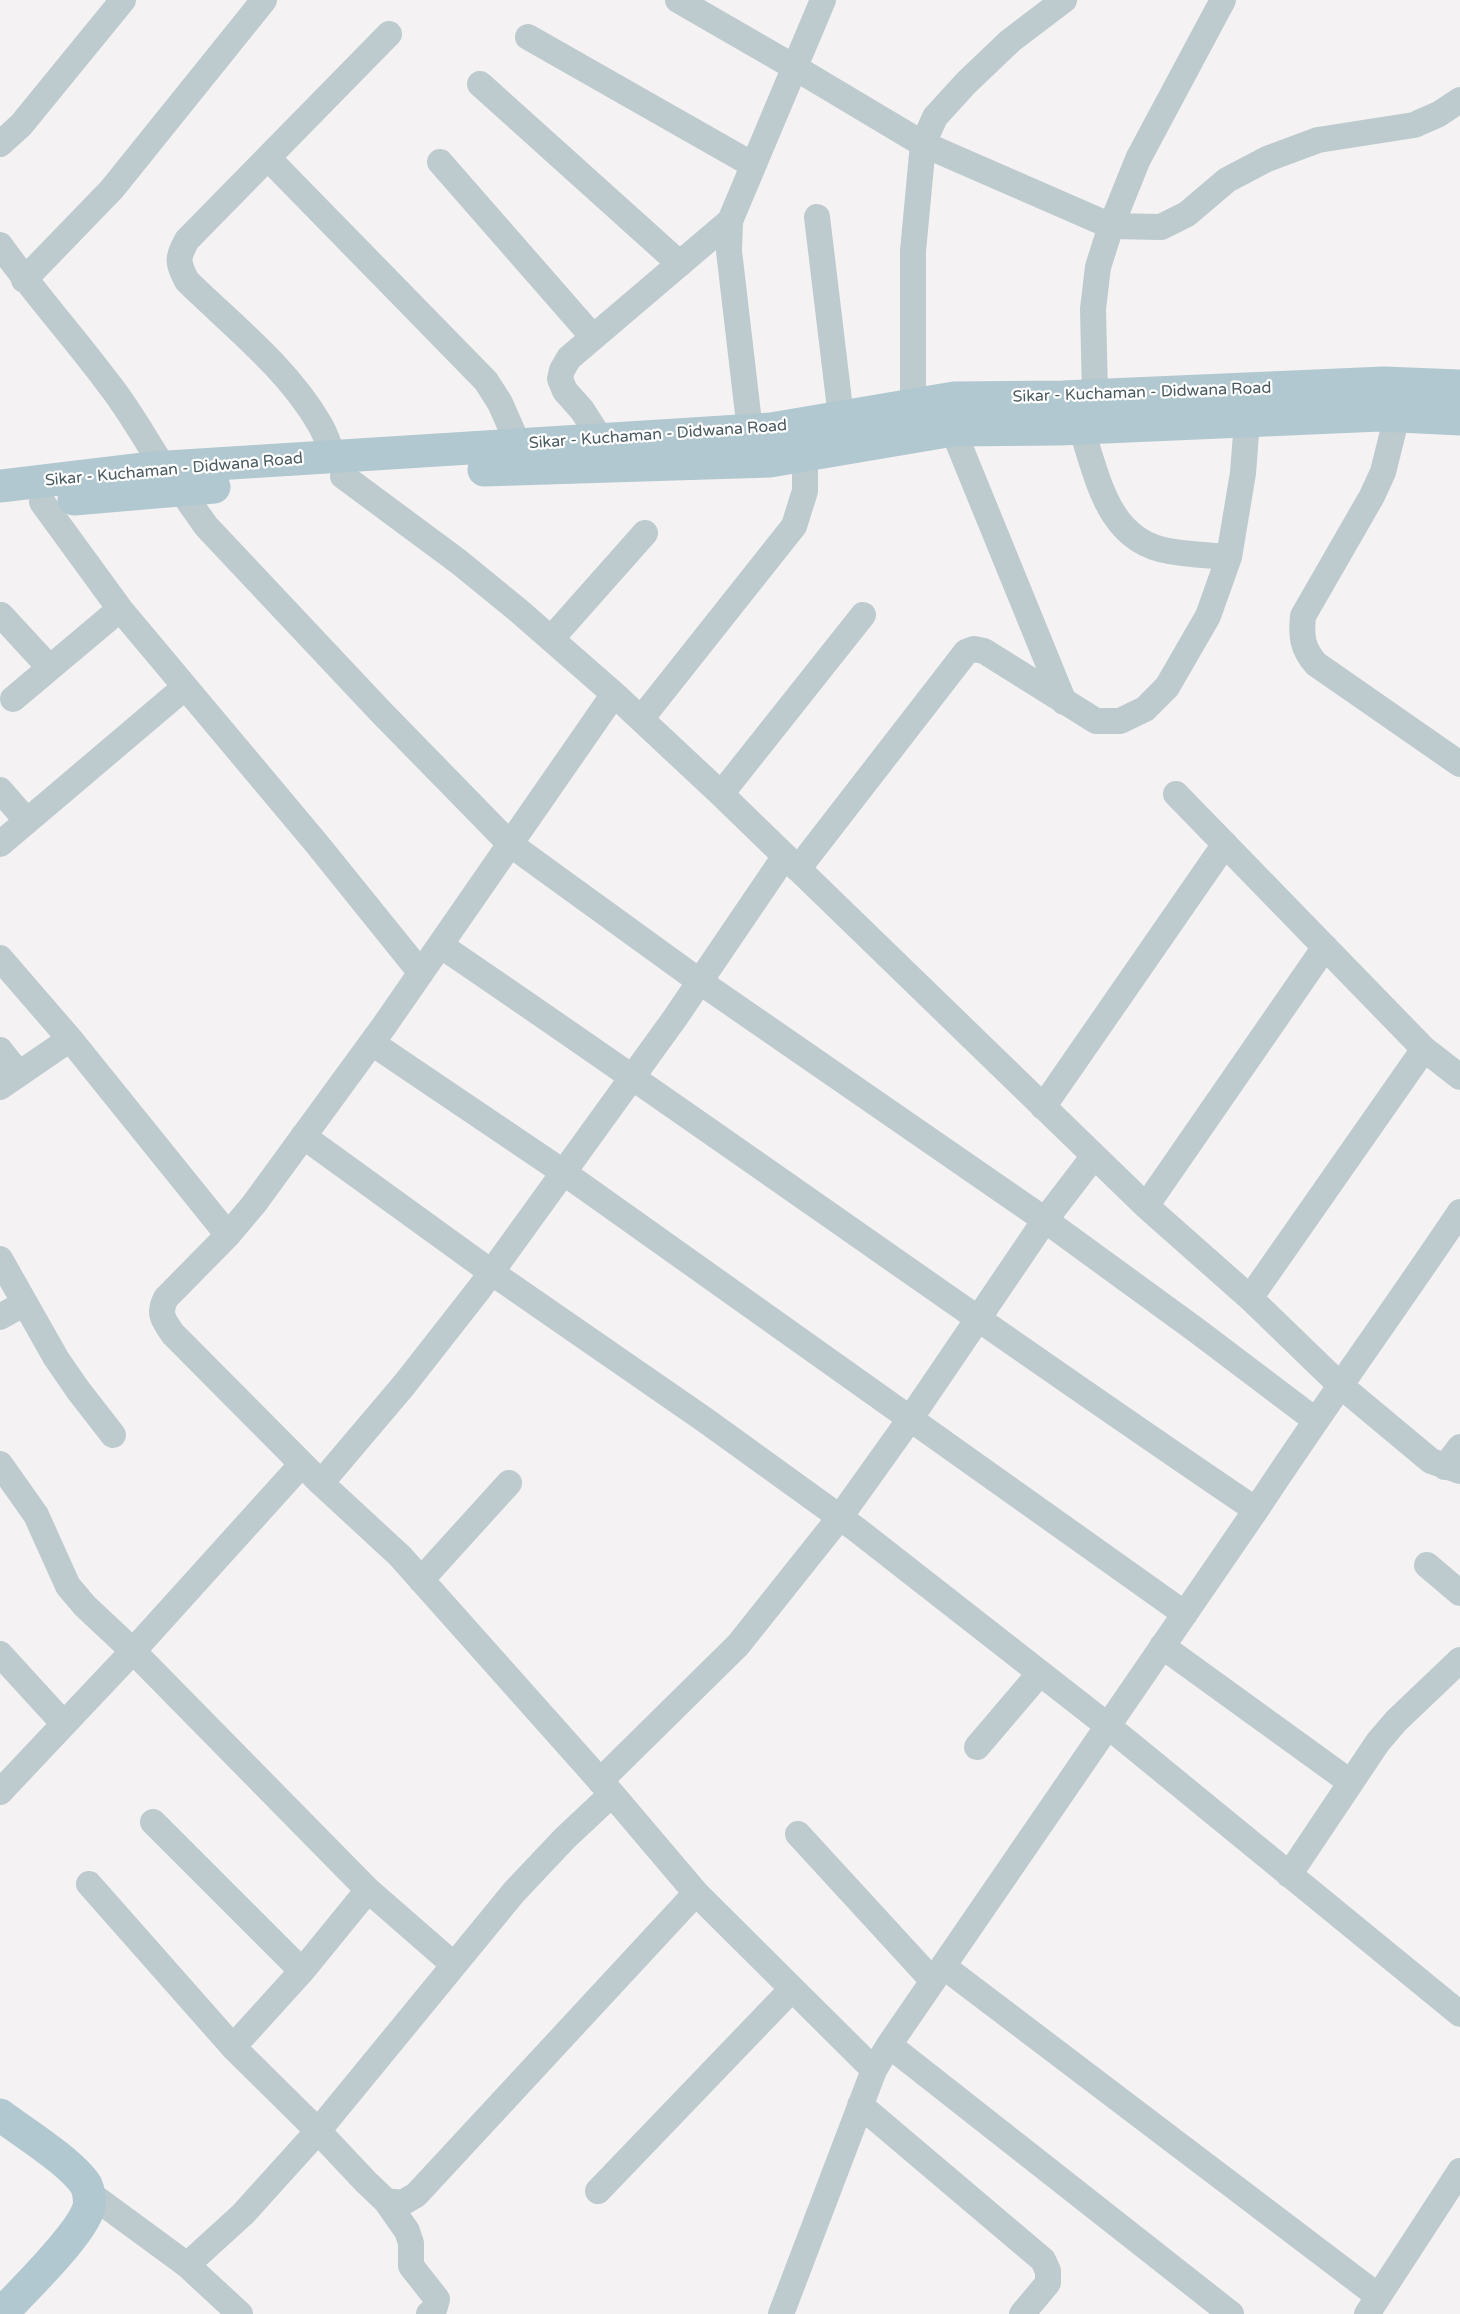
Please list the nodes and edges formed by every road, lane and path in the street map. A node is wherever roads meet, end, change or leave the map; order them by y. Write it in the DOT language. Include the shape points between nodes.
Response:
graph roads {
  1 [pos="123,0"];
  2 [pos="264,0"];
  3 [pos="678,0"];
  4 [pos="823,0"];
  5 [pos="1064,0"];
  6 [pos="1223,0"];
  7 [pos="389,34"];
  8 [pos="528,37"];
  9 [pos="794,67"];
  10 [pos="480,84"];
  11 [pos="1460,100"];
  12 [pos="0,144"];
  13 [pos="923,144"];
  14 [pos="268,158"];
  15 [pos="440,162"];
  16 [pos="753,165"];
  17 [pos="817,217"];
  18 [pos="730,221"];
  19 [pos="1111,226"];
  20 [pos="0,245"];
  21 [pos="680,264"];
  22 [pos="24,280"];
  23 [pos="593,337"];
  24 [pos="1460,386"];
  25 [pos="1095,395"];
  26 [pos="914,405"];
  27 [pos="1397,416"];
  28 [pos="841,417"];
  29 [pos="1460,419"];
  30 [pos="1248,421"];
  31 [pos="1082,428"];
  32 [pos="953,430"];
  33 [pos="750,431"];
  34 [pos="602,441"];
  35 [pos="519,446"];
  36 [pos="805,455"];
  37 [pos="338,467"];
  38 [pos="172,479"];
  39 [pos="0,486"];
  40 [pos="42,502"];
  41 [pos="0,506"];
  42 [pos="645,533"];
  43 [pos="1229,556"];
  44 [pos="120,609"];
  45 [pos="1,615"];
  46 [pos="864,615"];
  47 [pos="551,639"];
  48 [pos="50,668"];
  49 [pos="184,687"];
  50 [pos="614,694"];
  51 [pos="13,699"];
  52 [pos="1065,702"];
  53 [pos="641,719"];
  54 [pos="1460,764"];
  55 [pos="0,790"];
  56 [pos="721,794"];
  57 [pos="1176,794"];
  58 [pos="27,821"];
  59 [pos="0,844"];
  60 [pos="510,844"];
  61 [pos="1225,844"];
  62 [pos="791,862"];
  63 [pos="440,945"];
  64 [pos="1325,946"];
  65 [pos="0,958"];
  66 [pos="421,973"];
  67 [pos="699,981"];
  68 [pos="70,1039"];
  69 [pos="372,1043"];
  70 [pos="1424,1049"];
  71 [pos="0,1050"];
  72 [pos="632,1076"];
  73 [pos="1460,1077"];
  74 [pos="10,1080"];
  75 [pos="1043,1107"];
  76 [pos="303,1136"];
  77 [pos="1094,1156"];
  78 [pos="563,1172"];
  79 [pos="1146,1206"];
  80 [pos="1460,1212"];
  81 [pos="1046,1220"];
  82 [pos="228,1235"];
  83 [pos="0,1259"];
  84 [pos="490,1272"];
  85 [pos="1250,1298"];
  86 [pos="25,1303"];
  87 [pos="0,1317"];
  88 [pos="978,1320"];
  89 [pos="1341,1386"];
  90 [pos="910,1419"];
  91 [pos="1315,1420"];
  92 [pos="113,1435"];
  93 [pos="1460,1447"];
  94 [pos="0,1464"];
  95 [pos="302,1464"];
  96 [pos="1452,1469"];
  97 [pos="509,1482"];
  98 [pos="321,1483"];
  99 [pos="1256,1510"];
  100 [pos="840,1517"];
  101 [pos="1427,1565"];
  102 [pos="422,1580"];
  103 [pos="1460,1593"];
  104 [pos="1185,1614"];
  105 [pos="1162,1646"];
  106 [pos="133,1652"];
  107 [pos="0,1654"];
  108 [pos="1460,1660"];
  109 [pos="1041,1673"];
  110 [pos="64,1724"];
  111 [pos="1108,1726"];
  112 [pos="977,1746"];
  113 [pos="1350,1782"];
  114 [pos="606,1787"];
  115 [pos="0,1792"];
  116 [pos="153,1822"];
  117 [pos="798,1834"];
  118 [pos="1289,1875"];
  119 [pos="89,1884"];
  120 [pos="368,1890"];
  121 [pos="696,1893"];
  122 [pos="454,1965"];
  123 [pos="302,1971"];
  124 [pos="938,1973"];
  125 [pos="792,1989"];
  126 [pos="1460,2014"];
  127 [pos="889,2045"];
  128 [pos="233,2048"];
  129 [pos="874,2070"];
  130 [pos="860,2104"];
  131 [pos="0,2115"];
  132 [pos="318,2131"];
  133 [pos="1460,2171"];
  134 [pos="598,2191"];
  135 [pos="89,2193"];
  136 [pos="386,2201"];
  137 [pos="187,2265"];
  138 [pos="1372,2305"];
  139 [pos="1,2314"];
  140 [pos="240,2314"];
  141 [pos="429,2314"];
  142 [pos="781,2314"];
  143 [pos="1022,2314"];
  144 [pos="1231,2314"];
  1 -- 12 [label="street" via="21,125"];
  2 -- 22 [label="street" via="112,189"];
  3 -- 9 [label="street"];
  4 -- 9 [label="street"];
  5 -- 13 [label="street" via="1010,41 966,83 935,117"];
  6 -- 19 [label="street" via="1138,159"];
  7 -- 14 [label="street"];
  8 -- 16 [label="street"];
  9 -- 13 [label="street"];
  9 -- 16 [label="street"];
  10 -- 21 [label="street"];
  11 -- 19 [label="street" via="1414,125 1318,140 1267,159 1227,180 1188,214 1161,227"];
  13 -- 19 [label="street"];
  13 -- 26 [label="street" via="914,251"];
  14 -- 35 [label="street" via="486,381"];
  14 -- 37 [label="street" via="187,240 179,254 179,266 187,281 280,371 303,399 321,425"];
  15 -- 23 [label="street"];
  16 -- 18 [label="street"];
  17 -- 28 [label="street"];
  18 -- 21 [label="street"];
  18 -- 33 [label="street" via="729,251"];
  19 -- 25 [label="street" via="1098,267 1093,309"];
  20 -- 22 [label="street"];
  21 -- 23 [label="street"];
  22 -- 38 [label="street" via="111,386"];
  23 -- 34 [label="street" via="569,358 560,379"];
  24 -- 25 [label="main road, Sikar - Kuchaman - Didwana Road" via="1384,383"];
  25 -- 26 [label="main road, Sikar - Kuchaman - Didwana Road" via="954,398"];
  26 -- 28 [label="main road, Sikar - Kuchaman - Didwana Road"];
  27 -- 29 [label="main road, Sikar - Kuchaman - Didwana Road"];
  27 -- 30 [label="main road, Sikar - Kuchaman - Didwana Road"];
  27 -- 54 [label="street" via="1383,472 1303,616 1301,635 1306,653 1316,664"];
  28 -- 33 [label="main road, Sikar - Kuchaman - Didwana Road"];
  30 -- 31 [label="main road, Sikar - Kuchaman - Didwana Road"];
  30 -- 43 [label="street"];
  31 -- 32 [label="main road, Sikar - Kuchaman - Didwana Road"];
  31 -- 43 [label="street" via="1106,502 1117,522 1139,540 1167,551"];
  32 -- 36 [label="main road, Sikar - Kuchaman - Didwana Road"];
  32 -- 52 [label="street"];
  33 -- 34 [label="main road, Sikar - Kuchaman - Didwana Road"];
  34 -- 35 [label="main road, Sikar - Kuchaman - Didwana Road"];
  35 -- 37 [label="main road, Sikar - Kuchaman - Didwana Road"];
  36 -- 37 [label="main road, Sikar - Kuchaman - Didwana Road" via="770,461"];
  36 -- 53 [label="street" via="805,491 794,526"];
  37 -- 38 [label="main road, Sikar - Kuchaman - Didwana Road"];
  37 -- 47 [label="street"];
  38 -- 39 [label="main road, Sikar - Kuchaman - Didwana Road"];
  38 -- 40 [label="main road, Sikar - Kuchaman - Didwana Road"];
  38 -- 60 [label="street" via="206,526"];
  40 -- 41 [label="main road, Sikar - Kuchaman - Didwana Road"];
  40 -- 44 [label="street"];
  42 -- 47 [label="street"];
  43 -- 52 [label="street" via="1208,616 1167,687 1145,709 1120,721 1096,721"];
  44 -- 48 [label="street"];
  44 -- 49 [label="street"];
  45 -- 48 [label="street"];
  46 -- 56 [label="street"];
  47 -- 50 [label="street"];
  48 -- 51 [label="street"];
  49 -- 58 [label="street"];
  49 -- 66 [label="street" via="318,844"];
  50 -- 53 [label="street"];
  50 -- 60 [label="street"];
  52 -- 62 [label="street" via="984,651 966,652"];
  53 -- 56 [label="street"];
  55 -- 58 [label="street"];
  56 -- 62 [label="street"];
  57 -- 61 [label="street"];
  58 -- 59 [label="street"];
  60 -- 63 [label="street"];
  60 -- 67 [label="street"];
  61 -- 64 [label="street"];
  61 -- 75 [label="street"];
  62 -- 67 [label="street"];
  62 -- 75 [label="street"];
  63 -- 66 [label="street"];
  63 -- 72 [label="street"];
  64 -- 70 [label="street"];
  64 -- 79 [label="street"];
  65 -- 68 [label="street"];
  66 -- 69 [label="street"];
  67 -- 72 [label="street"];
  67 -- 81 [label="street"];
  68 -- 74 [label="street"];
  68 -- 82 [label="street"];
  69 -- 76 [label="street"];
  69 -- 78 [label="street"];
  70 -- 73 [label="street"];
  70 -- 85 [label="street"];
  71 -- 74 [label="street"];
  72 -- 78 [label="street"];
  72 -- 88 [label="street"];
  75 -- 77 [label="street"];
  76 -- 82 [label="street"];
  76 -- 84 [label="street"];
  77 -- 79 [label="street"];
  77 -- 81 [label="street"];
  78 -- 84 [label="street"];
  78 -- 90 [label="street"];
  79 -- 85 [label="street"];
  80 -- 89 [label="street"];
  81 -- 88 [label="street"];
  81 -- 91 [label="street"];
  82 -- 95 [label="street" via="166,1298 161,1308 162,1319"];
  83 -- 86 [label="street"];
  84 -- 98 [label="street" via="404,1385"];
  84 -- 100 [label="street"];
  85 -- 89 [label="street"];
  86 -- 87 [label="street"];
  86 -- 92 [label="street" via="62,1366"];
  88 -- 90 [label="street"];
  88 -- 99 [label="street"];
  89 -- 91 [label="street"];
  89 -- 96 [label="street" via="1416,1450"];
  90 -- 100 [label="street"];
  90 -- 104 [label="street"];
  91 -- 99 [label="street"];
  93 -- 96 [label="street"];
  94 -- 106 [label="street" via="36,1515 68,1587"];
  95 -- 98 [label="street"];
  95 -- 106 [label="street"];
  97 -- 102 [label="street"];
  98 -- 102 [label="street"];
  99 -- 104 [label="street"];
  100 -- 109 [label="street"];
  100 -- 114 [label="street" via="738,1645"];
  101 -- 103 [label="street"];
  102 -- 114 [label="street"];
  104 -- 105 [label="street"];
  105 -- 111 [label="street"];
  105 -- 113 [label="street"];
  106 -- 110 [label="street"];
  106 -- 120 [label="street"];
  107 -- 110 [label="street"];
  108 -- 113 [label="street" via="1396,1721"];
  109 -- 111 [label="street"];
  109 -- 112 [label="street"];
  110 -- 115 [label="street"];
  111 -- 118 [label="street"];
  111 -- 124 [label="street"];
  113 -- 118 [label="street"];
  114 -- 121 [label="street"];
  114 -- 122 [label="street"];
  116 -- 123 [label="street"];
  117 -- 124 [label="street"];
  118 -- 126 [label="street"];
  119 -- 128 [label="street"];
  120 -- 122 [label="street"];
  120 -- 123 [label="street"];
  121 -- 125 [label="street"];
  121 -- 136 [label="street" via="416,2195 402,2203"];
  122 -- 132 [label="street"];
  123 -- 128 [label="street"];
  124 -- 127 [label="street"];
  124 -- 138 [label="street"];
  125 -- 129 [label="street"];
  125 -- 134 [label="street"];
  127 -- 129 [label="street"];
  127 -- 144 [label="street"];
  128 -- 132 [label="street"];
  129 -- 130 [label="street"];
  130 -- 142 [label="street"];
  130 -- 143 [label="street" via="1043,2260 1048,2283"];
  131 -- 135 [label="main road" via="58,2158"];
  132 -- 136 [label="street"];
  132 -- 137 [label="street" via="243,2214"];
  133 -- 138 [label="street"];
  135 -- 137 [label="street"];
  135 -- 139 [label="main road" via="89,2207 82,2223"];
  136 -- 141 [label="street" via="407,2231 411,2266 437,2299"];
  137 -- 140 [label="street"];
}
